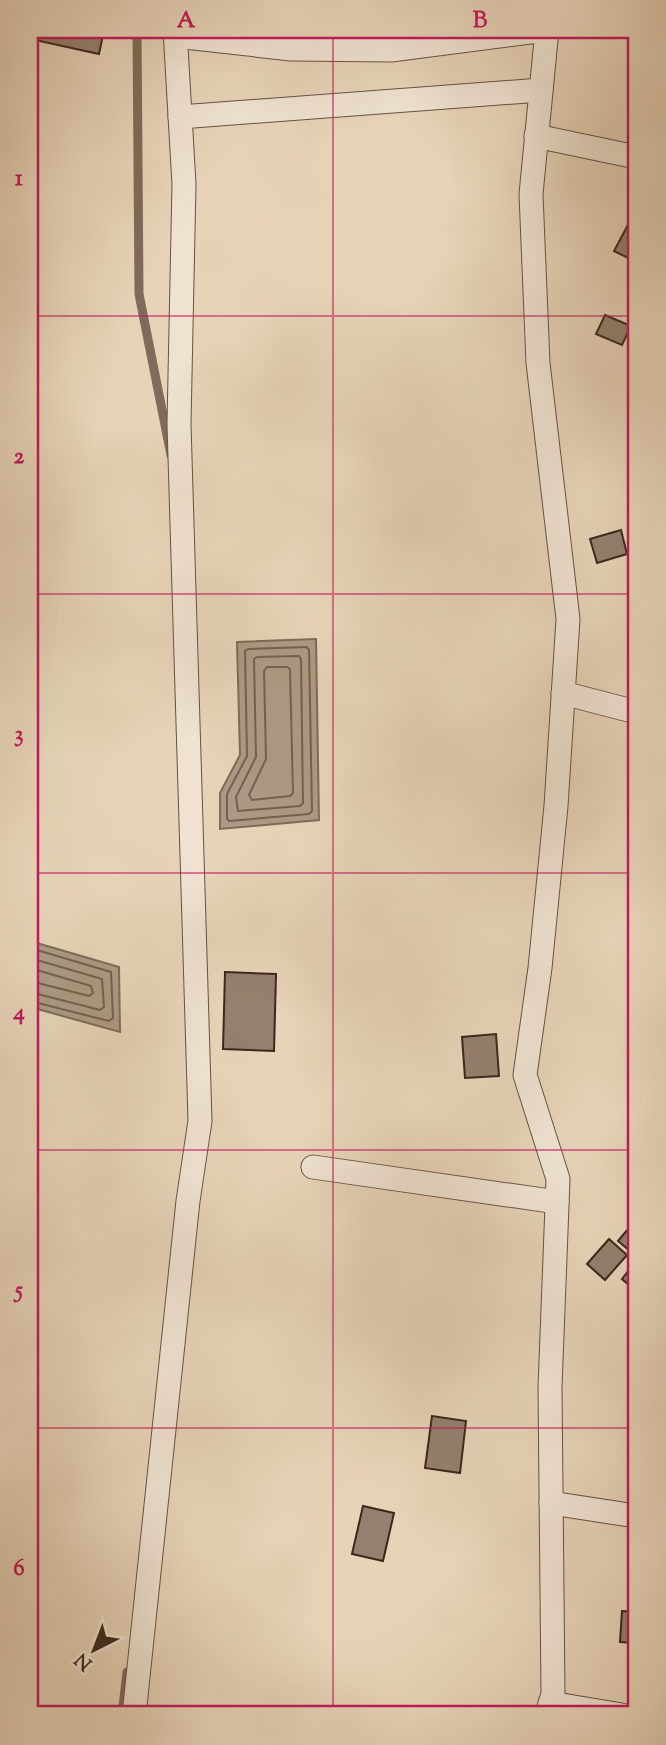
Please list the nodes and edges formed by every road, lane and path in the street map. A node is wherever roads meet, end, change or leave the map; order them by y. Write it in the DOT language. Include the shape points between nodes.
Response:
graph roads {
  1 [pos="546,30"];
  2 [pos="175,33"];
  3 [pos="541,90"];
  4 [pos="180,117"];
  5 [pos="536,136"];
  6 [pos="636,157"];
  7 [pos="563,693"];
  8 [pos="636,712"];
  9 [pos="313,1167"];
  10 [pos="557,1202"];
  11 [pos="551,1503"];
  12 [pos="636,1516"];
  13 [pos="549,1709"];
  14 [pos="134,1715"];
  15 [pos="622,1715"];
  1 -- 2 [label="street" via="391,50 291,49"];
  1 -- 3 [label="street"];
  2 -- 4 [label="street"];
  3 -- 4 [label="street"];
  3 -- 5 [label="street"];
  4 -- 14 [label="street" via="184,184 179,424 200,1121"];
  5 -- 6 [label="street"];
  5 -- 7 [label="street" via="531,194 538,363 568,619"];
  7 -- 8 [label="street"];
  7 -- 10 [label="street" via="540,968 525,1076 558,1179"];
  9 -- 10 [label="street"];
  10 -- 11 [label="street"];
  11 -- 12 [label="street"];
  11 -- 13 [label="street" via="553,1694"];
  13 -- 15 [label="street"];
}
